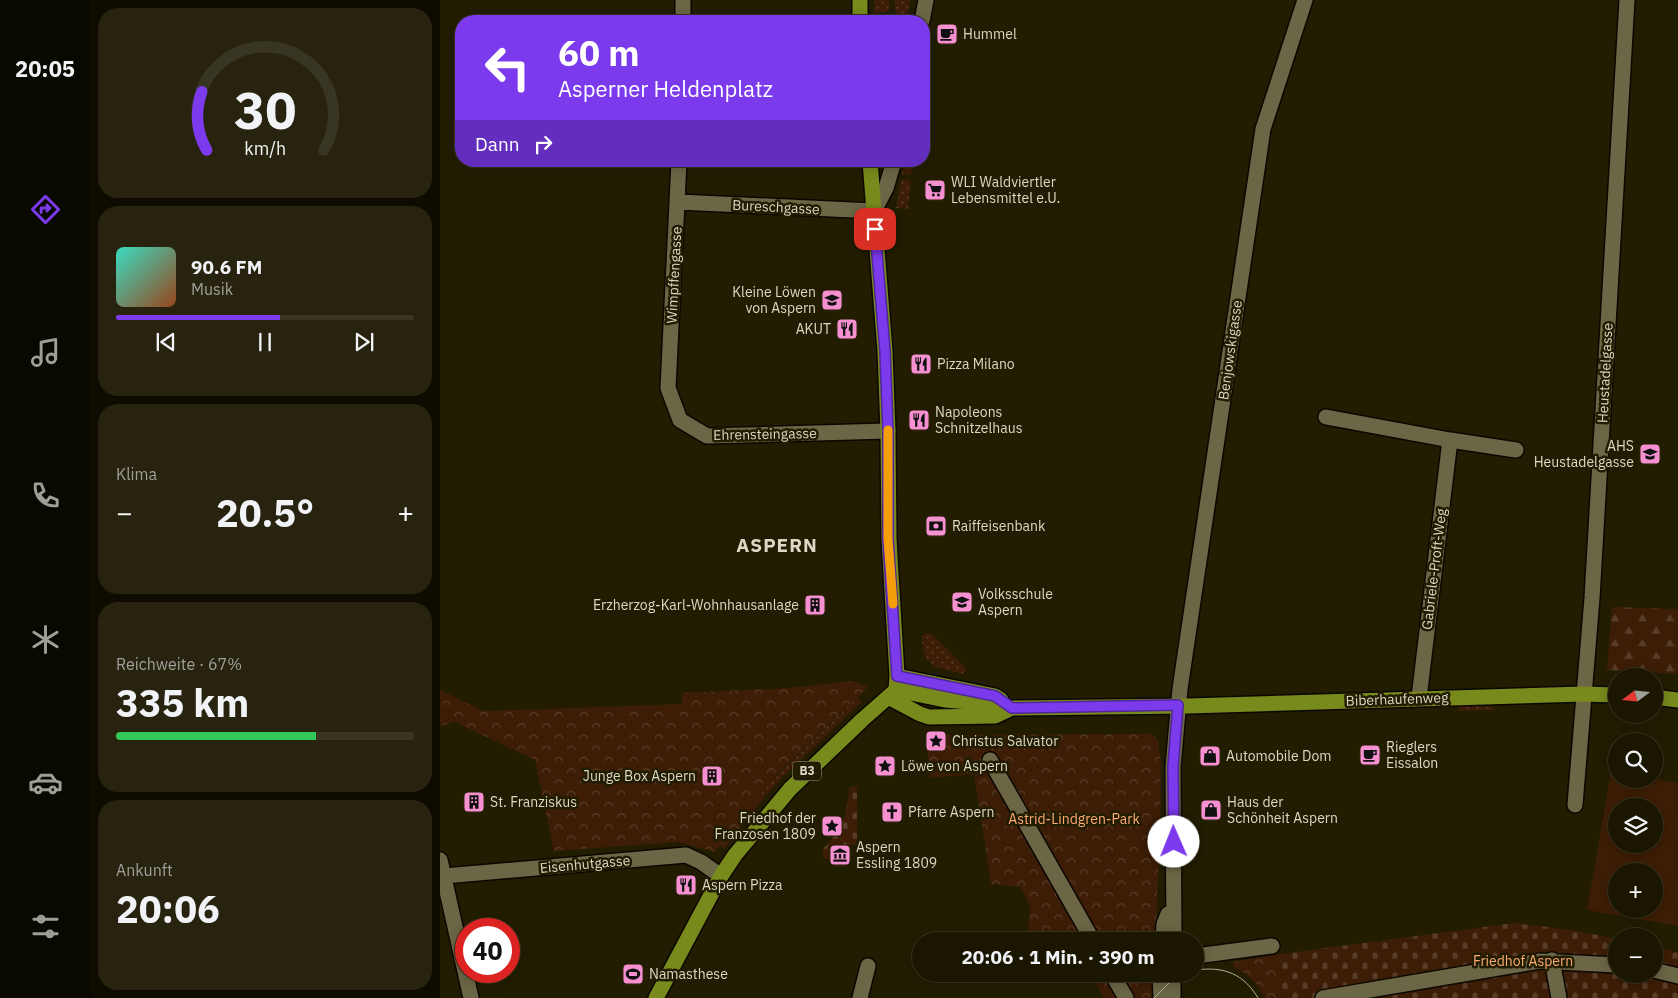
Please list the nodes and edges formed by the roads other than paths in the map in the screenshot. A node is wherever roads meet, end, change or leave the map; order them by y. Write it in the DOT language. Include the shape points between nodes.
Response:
graph roads {
  1 [pos="683,0"];
  2 [pos="860,0"];
  3 [pos="926,0"];
  4 [pos="1305,0"];
  5 [pos="1627,0"];
  6 [pos="683,15"];
  7 [pos="860,15"];
  8 [pos="923,15"];
  9 [pos="679,167"];
  10 [pos="870,167"];
  11 [pos="892,167"];
  12 [pos="678,202"];
  13 [pos="874,212"];
  14 [pos="668,388"];
  15 [pos="1326,417"];
  16 [pos="888,431"];
  17 [pos="1450,440"];
  18 [pos="1516,450"];
  19 [pos="894,688"];
  20 [pos="1584,694"];
  21 [pos="1608,695"];
  22 [pos="1419,698"];
  23 [pos="1663,698"];
  24 [pos="1678,700"];
  25 [pos="1178,705"];
  26 [pos="990,760"];
  27 [pos="1575,806"];
  28 [pos="440,860"];
  29 [pos="444,876"];
  30 [pos="721,876"];
  31 [pos="1174,899"];
  32 [pos="1088,932"];
  33 [pos="1164,932"];
  34 [pos="1174,932"];
  35 [pos="1272,946"];
  36 [pos="1204,955"];
  37 [pos="1552,960"];
  38 [pos="1608,964"];
  39 [pos="868,966"];
  40 [pos="1663,972"];
  41 [pos="1678,976"];
  42 [pos="1117,982"];
  43 [pos="1164,982"];
  44 [pos="1167,982"];
  45 [pos="471,998"];
  46 [pos="656,998"];
  47 [pos="860,998"];
  48 [pos="1126,998"];
  49 [pos="1161,998"];
  50 [pos="1173,998"];
  51 [pos="1323,998"];
  52 [pos="1559,998"];
  1 -- 6 [label="street"];
  2 -- 7 [label="main road"];
  3 -- 8 [label="street"];
  4 -- 25 [label="street, Benjowskigasse" via="1263,129"];
  5 -- 20 [label="street, Heustadelgasse"];
  9 -- 12 [label="street, Wimpffengasse"];
  10 -- 13 [label="main road"];
  11 -- 13 [label="street"];
  12 -- 13 [label="street, Bureschgasse"];
  12 -- 14 [label="street, Wimpffengasse"];
  13 -- 16 [label="main road"];
  14 -- 16 [label="street, Ehrensteingasse" via="680,420 707,436"];
  15 -- 17 [label="street"];
  16 -- 19 [label="main road" via="888,539"];
  17 -- 18 [label="street"];
  17 -- 22 [label="street, Gabriele-Proft-Weg"];
  19 -- 25 [label="main road, Biberhaufenweg" via="945,700 1012,708"];
  19 -- 30 [label="main road, B3" via="790,789"];
  20 -- 21 [label="main road, Biberhaufenweg"];
  20 -- 22 [label="main road, Biberhaufenweg"];
  20 -- 27 [label="street, Heustadelgasse"];
  22 -- 25 [label="main road, Biberhaufenweg"];
  23 -- 24 [label="main road"];
  25 -- 31 [label="street, Benjowskigasse" via="1173,767"];
  26 -- 32 [label="street"];
  28 -- 29 [label="street"];
  29 -- 30 [label="street, Eisenhutgasse" via="686,855"];
  29 -- 45 [label="street"];
  30 -- 46 [label="main road, B3"];
  31 -- 33 [label="street"];
  31 -- 34 [label="street, Benjowskigasse"];
  35 -- 36 [label="street"];
  37 -- 38 [label="street"];
  37 -- 51 [label="street"];
  37 -- 52 [label="street"];
  39 -- 47 [label="street"];
  40 -- 41 [label="street"];
  42 -- 48 [label="street"];
  43 -- 49 [label="street"];
  44 -- 50 [label="street"];
}
